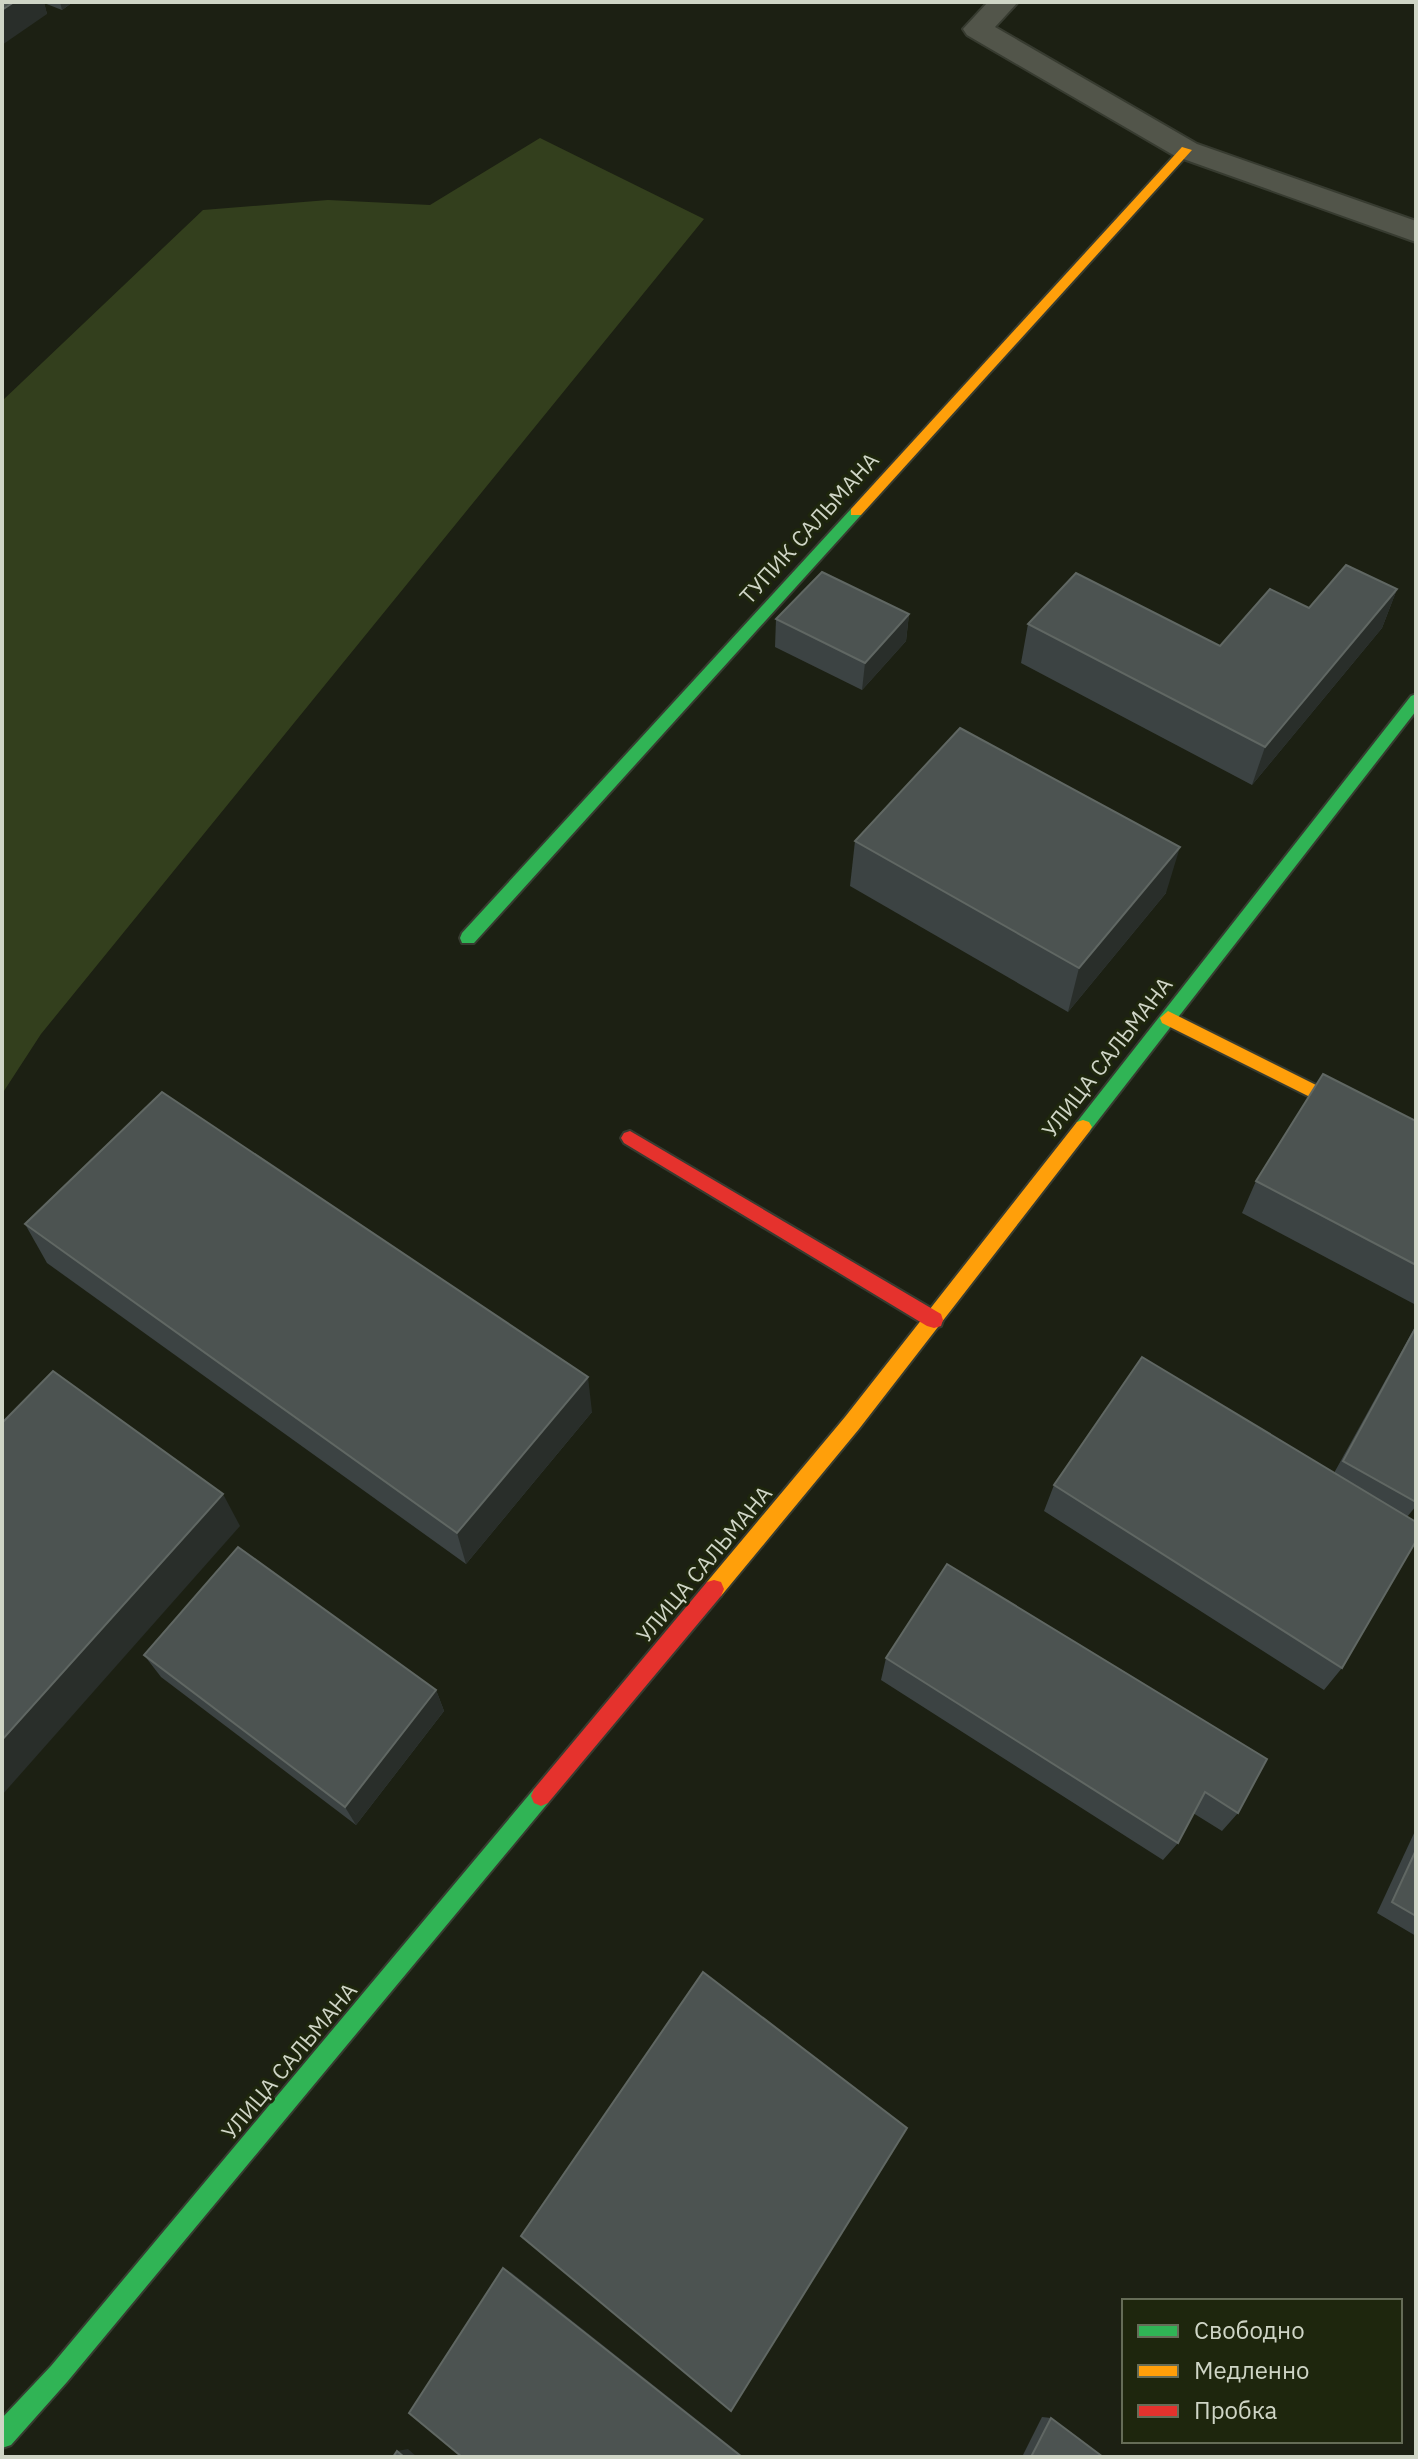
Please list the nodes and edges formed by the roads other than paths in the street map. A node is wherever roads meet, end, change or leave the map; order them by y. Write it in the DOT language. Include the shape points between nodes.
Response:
graph roads {
  1 [pos="1004,2"];
  2 [pos="1186,150"];
  3 [pos="1416,232"];
  4 [pos="1416,700"];
  5 [pos="468,938"];
  6 [pos="1168,1018"];
  7 [pos="630,1138"];
  8 [pos="1416,1143"];
  9 [pos="934,1320"];
  10 [pos="2,2436"];
  1 -- 2 [label="street" via="977,29"];
  2 -- 3 [label="street"];
  2 -- 5 [label="street, ТУПИК САЛЬМАНА"];
  4 -- 6 [label="street, УЛИЦА САЛЬМАНА"];
  6 -- 8 [label="street"];
  6 -- 9 [label="street, УЛИЦА САЛЬМАНА"];
  7 -- 9 [label="street"];
  9 -- 10 [label="street, УЛИЦА САЛЬМАНА" via="80,2350"];
}
